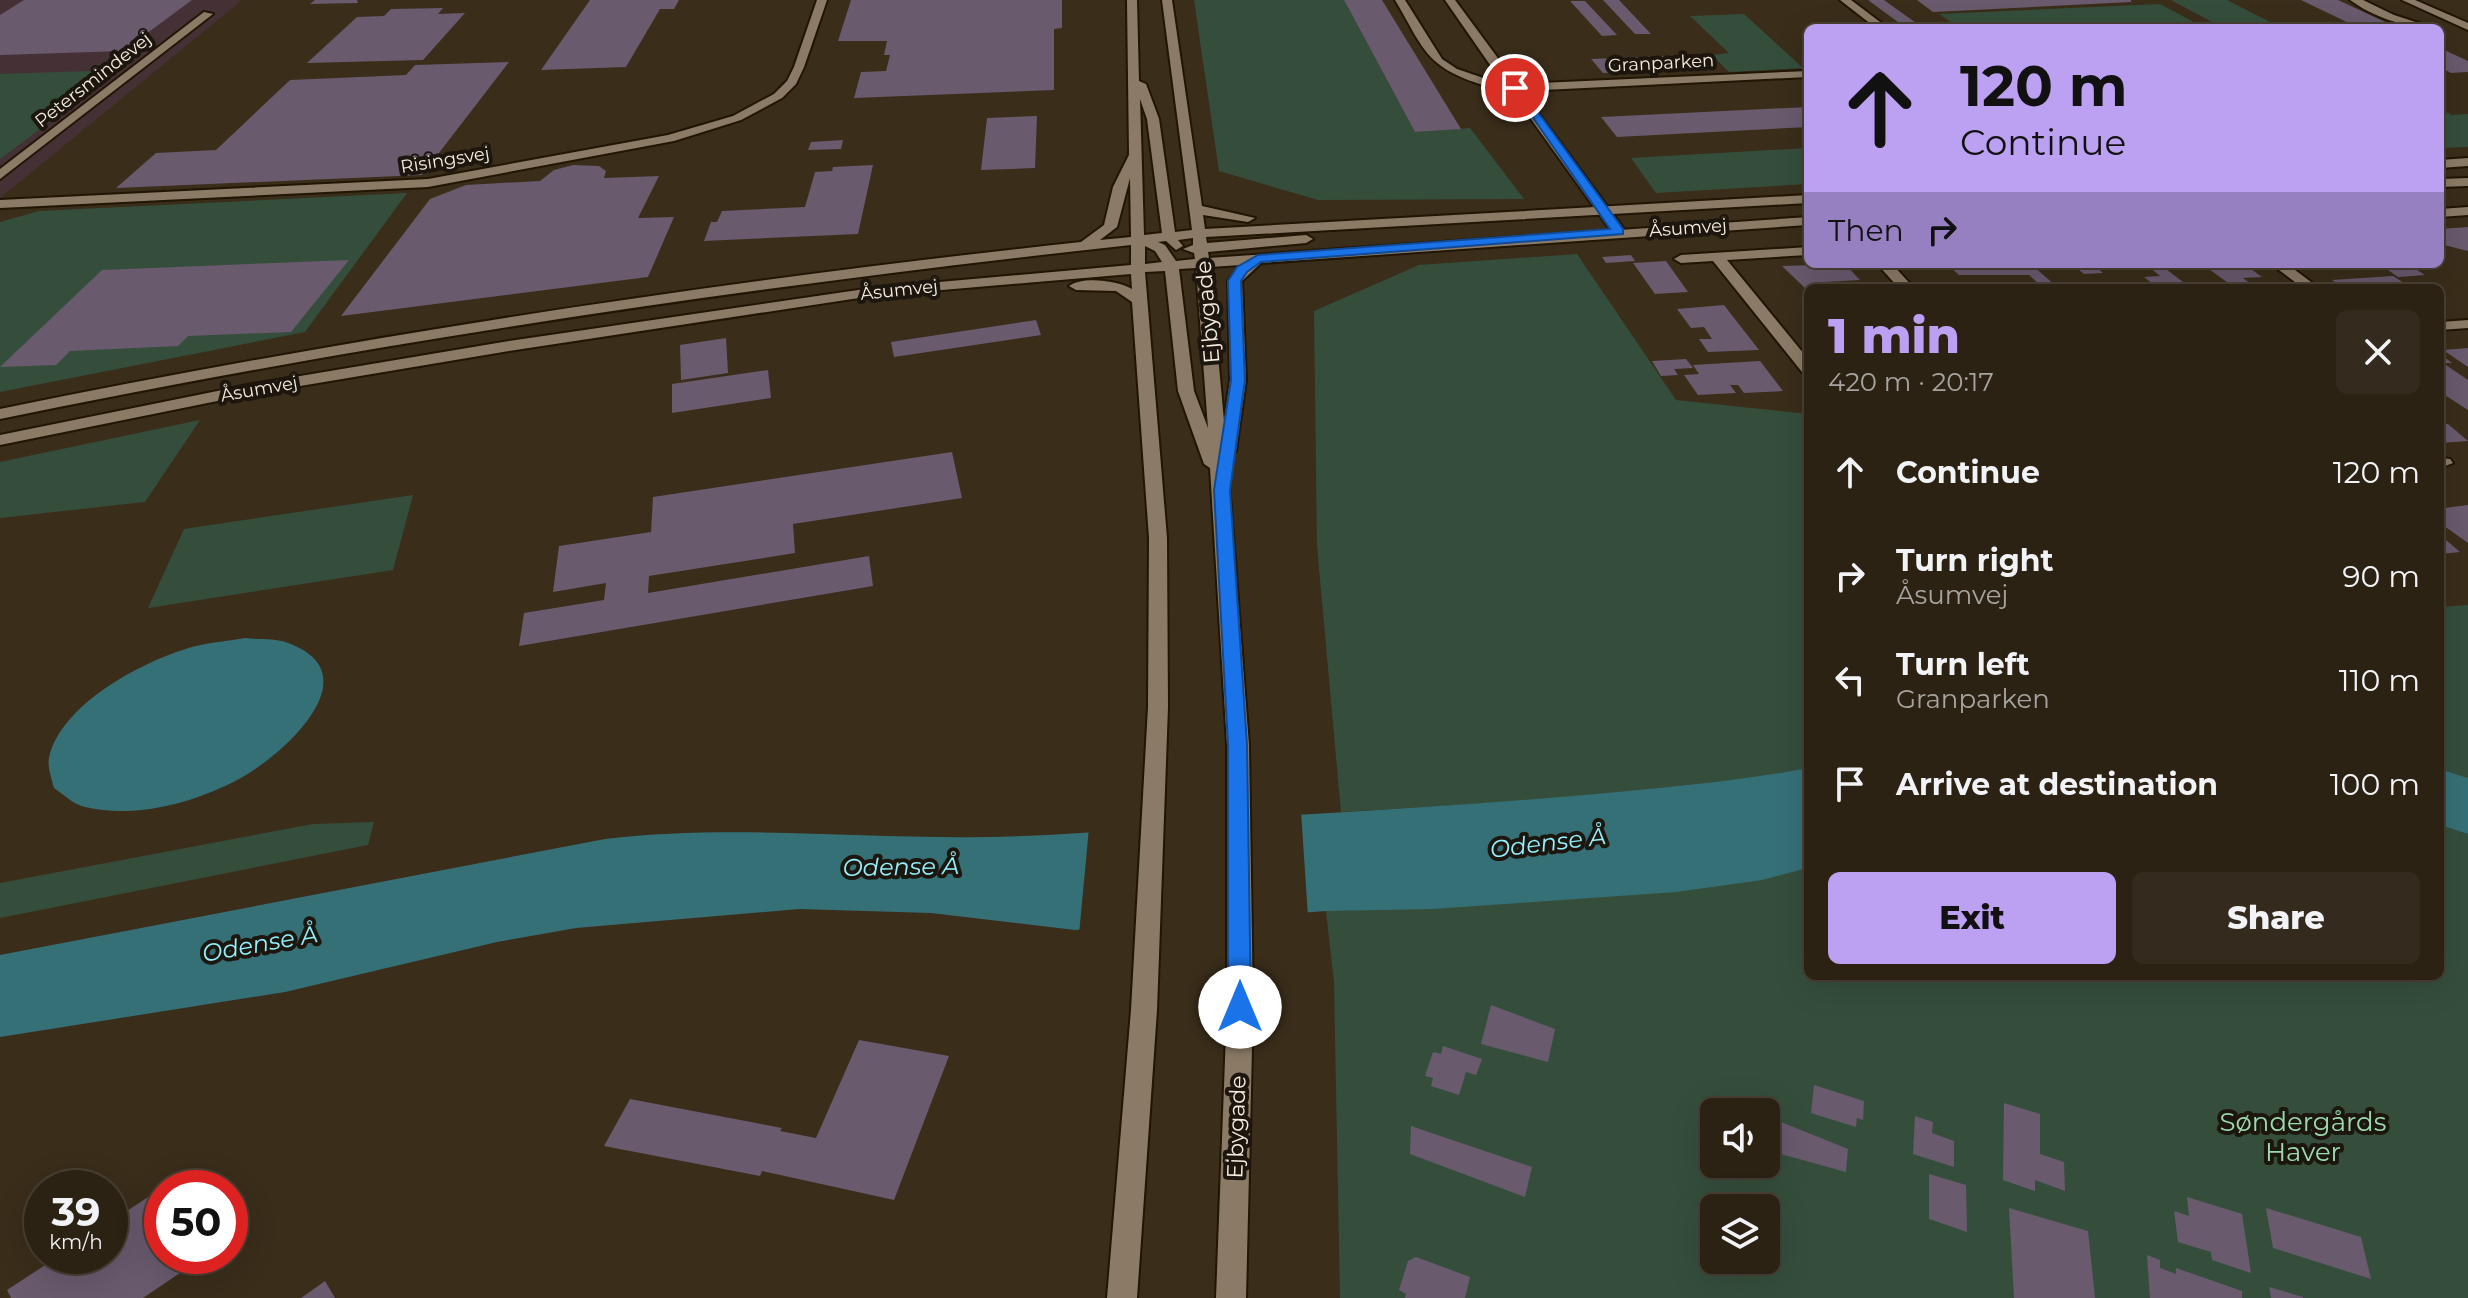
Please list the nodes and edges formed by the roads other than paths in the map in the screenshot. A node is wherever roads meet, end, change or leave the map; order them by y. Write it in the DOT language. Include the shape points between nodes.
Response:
graph roads {
  1 [pos="822,0"];
  2 [pos="1132,0"];
  3 [pos="1167,0"];
  4 [pos="1400,0"];
  5 [pos="1450,0"];
  6 [pos="1845,0"];
  7 [pos="2355,0"];
  8 [pos="2407,0"];
  9 [pos="1438,1"];
  10 [pos="208,14"];
  11 [pos="1878,24"];
  12 [pos="2415,24"];
  13 [pos="2468,27"];
  14 [pos="2451,34"];
  15 [pos="2468,37"];
  16 [pos="1135,69"];
  17 [pos="1804,74"];
  18 [pos="1515,88"];
  19 [pos="1137,153"];
  20 [pos="2468,162"];
  21 [pos="2444,164"];
  22 [pos="0,175"];
  23 [pos="2468,182"];
  24 [pos="2444,183"];
  25 [pos="1804,199"];
  26 [pos="0,204"];
  27 [pos="1195,208"];
  28 [pos="1603,211"];
  29 [pos="2468,211"];
  30 [pos="2444,213"];
  31 [pos="1500,216"];
  32 [pos="1804,221"];
  33 [pos="1619,232"];
  34 [pos="1080,246"];
  35 [pos="1201,248"];
  36 [pos="1170,250"];
  37 [pos="1804,251"];
  38 [pos="1139,254"];
  39 [pos="1717,257"];
  40 [pos="1258,259"];
  41 [pos="1681,259"];
  42 [pos="1888,268"];
  43 [pos="2284,268"];
  44 [pos="1903,284"];
  45 [pos="2306,284"];
  46 [pos="872,292"];
  47 [pos="1139,300"];
  48 [pos="2468,324"];
  49 [pos="2444,326"];
  50 [pos="1804,364"];
  51 [pos="0,414"];
  52 [pos="0,440"];
  53 [pos="1222,490"];
  54 [pos="1122,1298"];
  55 [pos="1231,1298"];
  1 -- 26 [label="street, Risingsvej" via="792,82 753,110 683,135 428,183"];
  2 -- 16 [label="street"];
  3 -- 27 [label="street, Ejbygade"];
  4 -- 18 [label="street, Granparken" via="1438,61 1491,85"];
  5 -- 9 [label="street"];
  5 -- 18 [label="street"];
  6 -- 11 [label="street"];
  7 -- 12 [label="street"];
  8 -- 13 [label="street"];
  10 -- 22 [label="street, Petersmindevej"];
  14 -- 15 [label="street"];
  16 -- 19 [label="street"];
  16 -- 36 [label="street" via="1153,119"];
  17 -- 18 [label="street, Granparken"];
  18 -- 28 [label="street"];
  19 -- 34 [label="street" via="1119,187 1110,227"];
  19 -- 38 [label="street"];
  20 -- 21 [label="street"];
  23 -- 24 [label="street"];
  25 -- 28 [label="street, Åsumvej"];
  27 -- 31 [label="street" via="1232,218 1377,212"];
  27 -- 35 [label="street, Ejbygade"];
  28 -- 31 [label="street, Åsumvej"];
  28 -- 33 [label="street"];
  29 -- 30 [label="street"];
  31 -- 35 [label="street" via="1423,231"];
  32 -- 33 [label="street, Åsumvej"];
  33 -- 40 [label="street, Åsumvej"];
  34 -- 38 [label="street, Åsumvej"];
  34 -- 51 [label="street, Åsumvej" via="886,267 513,321 191,375"];
  35 -- 36 [label="street, Åsumvej"];
  35 -- 36 [label="street"];
  35 -- 40 [label="street, Åsumvej"];
  35 -- 53 [label="street, Ejbygade"];
  36 -- 38 [label="street"];
  36 -- 38 [label="street, Åsumvej"];
  36 -- 53 [label="street" via="1186,391"];
  37 -- 39 [label="street, Åsumvej"];
  38 -- 46 [label="street, Åsumvej"];
  38 -- 47 [label="street"];
  39 -- 41 [label="street, Åsumvej"];
  39 -- 50 [label="street, Åsumvej"];
  40 -- 53 [label="street" via="1235,281 1238,380"];
  42 -- 44 [label="street"];
  43 -- 45 [label="street"];
  46 -- 47 [label="street" via="920,297 1106,285"];
  46 -- 52 [label="street, Åsumvej" via="252,389"];
  47 -- 54 [label="street" via="1158,538 1156,749 1144,1010"];
  48 -- 49 [label="street"];
  53 -- 55 [label="street, Ejbygade" via="1238,745 1240,1007"];
}
